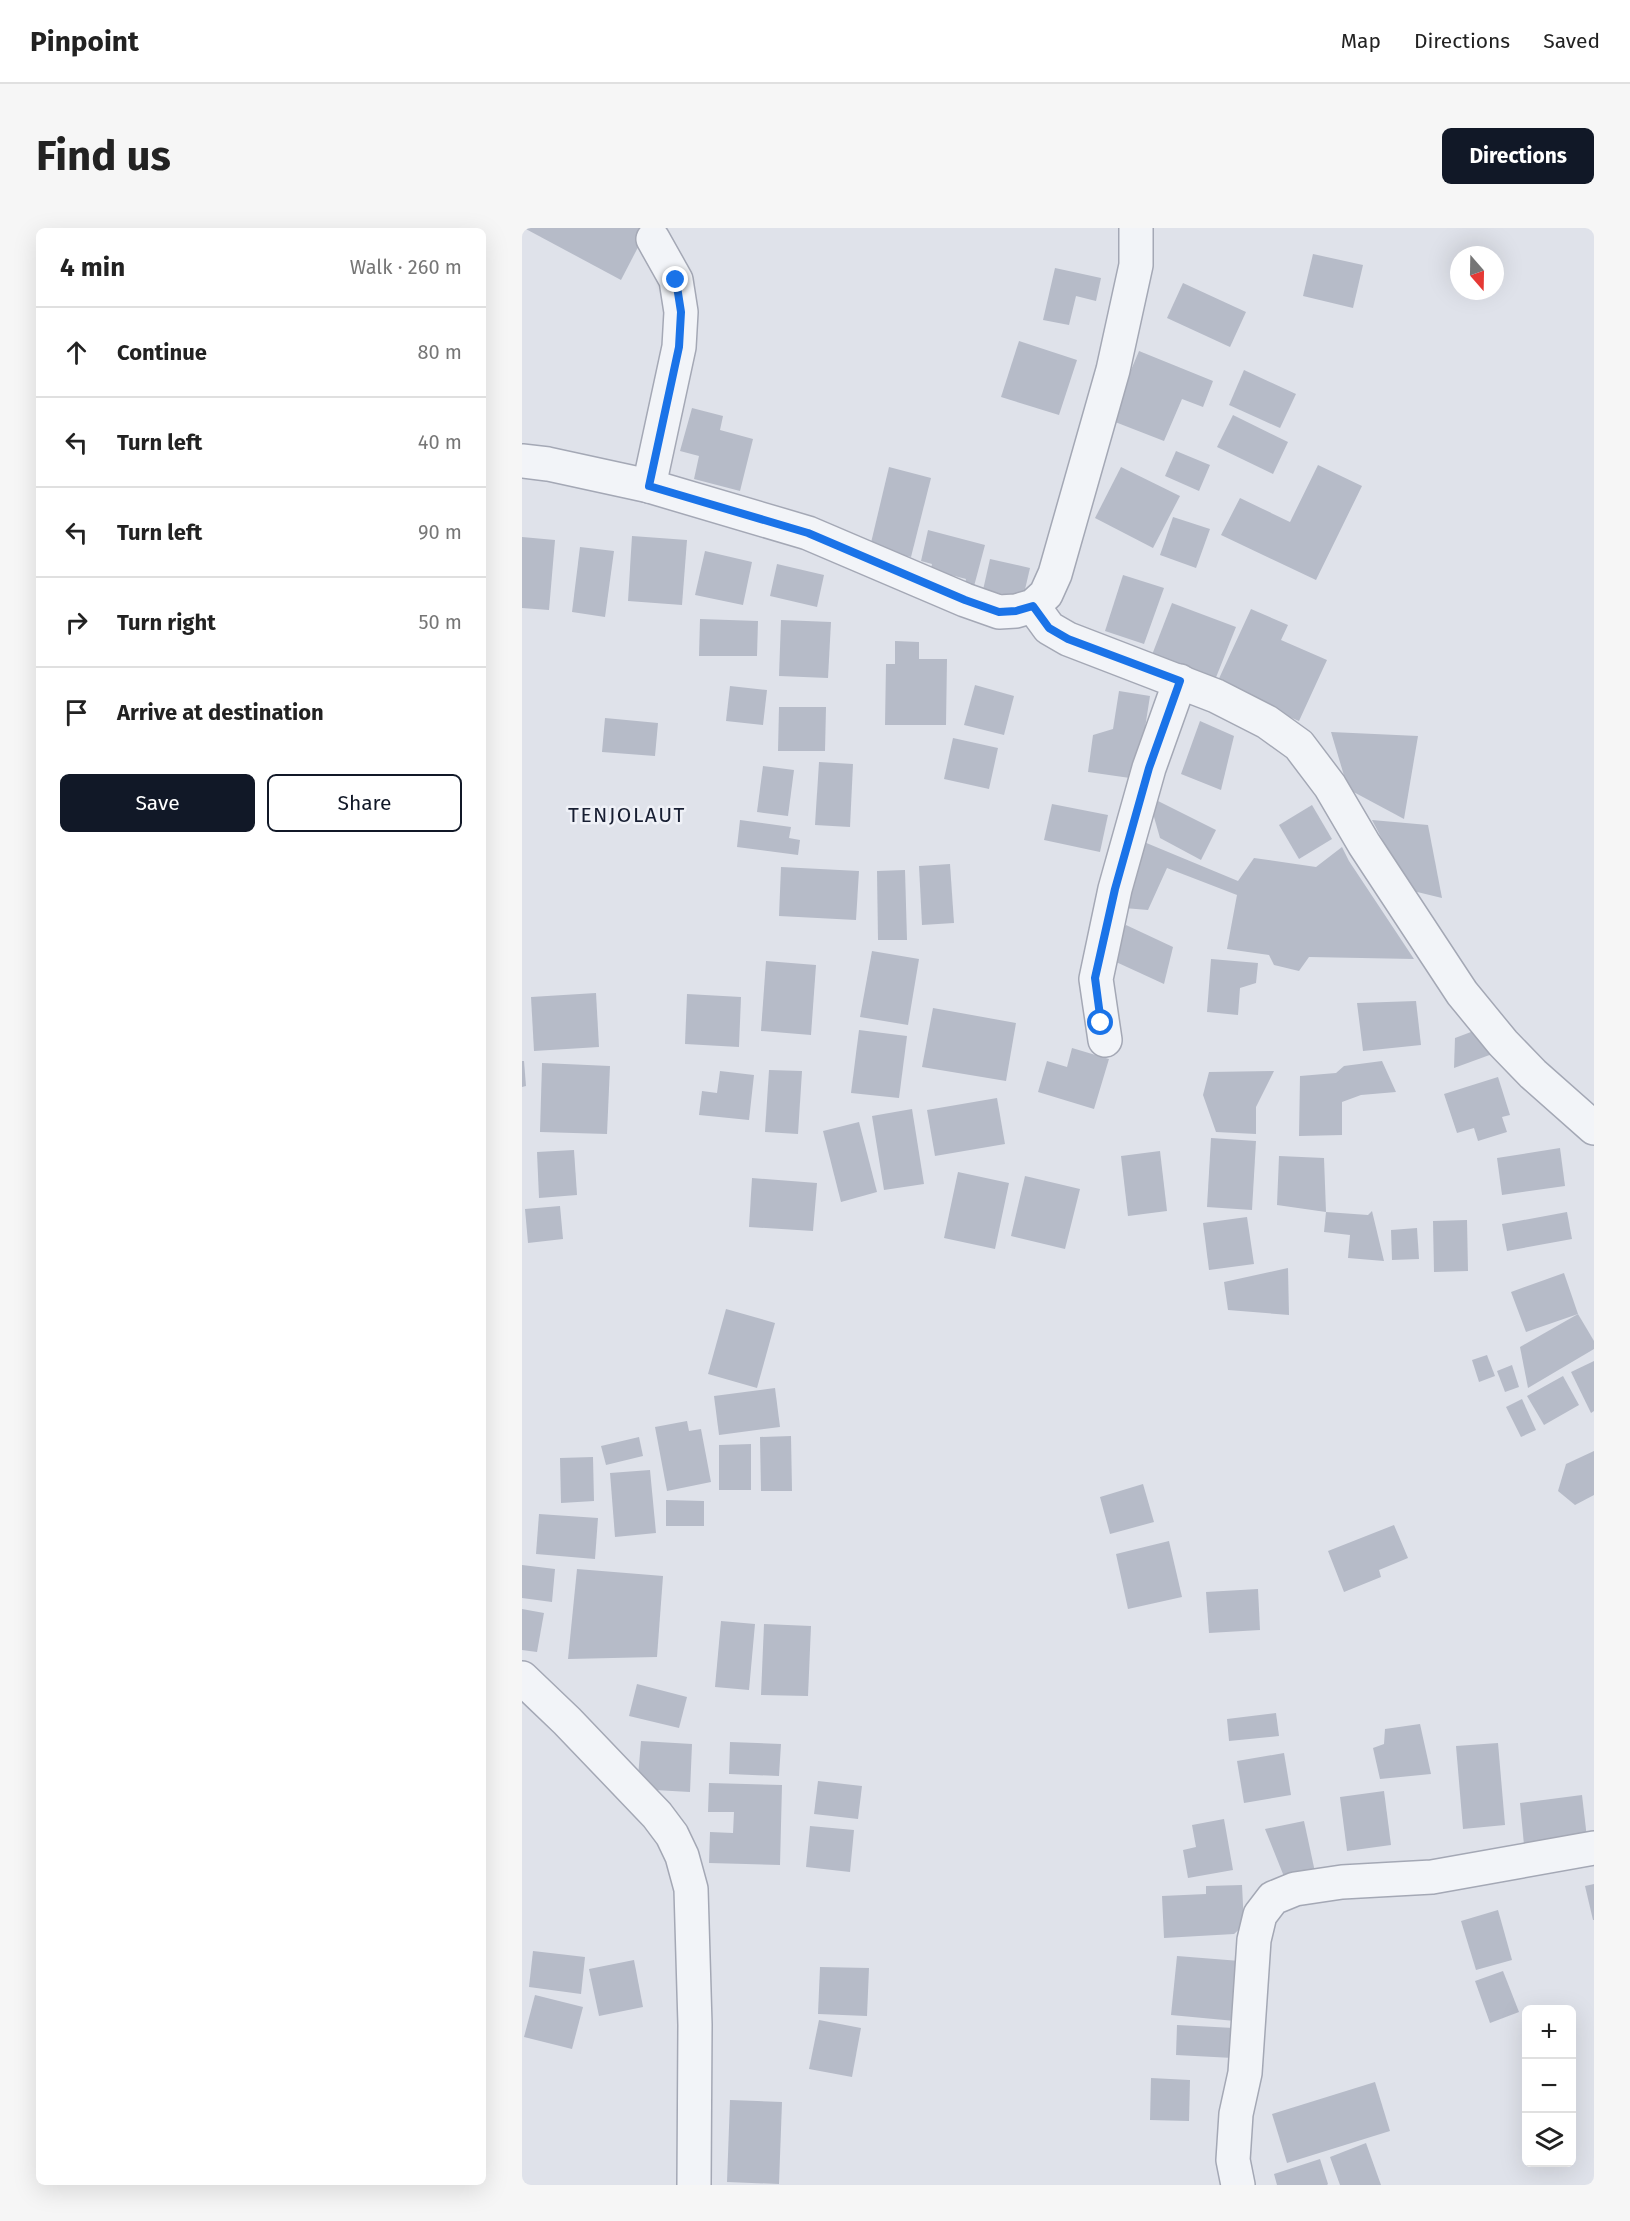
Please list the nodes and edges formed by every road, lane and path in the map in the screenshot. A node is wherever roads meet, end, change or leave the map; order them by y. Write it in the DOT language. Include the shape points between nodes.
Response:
graph roads {
  1 [pos="1136,228"];
  2 [pos="652,239"];
  3 [pos="522,461"];
  4 [pos="649,486"];
  5 [pos="1033,606"];
  6 [pos="1180,681"];
  7 [pos="1105,1040"];
  8 [pos="1594,1128"];
  9 [pos="522,1678"];
  10 [pos="1594,1848"];
  11 [pos="694,2185"];
  12 [pos="1238,2185"];
  1 -- 5 [label="street" via="1136,265 1113,370 1055,574 1046,594"];
  2 -- 4 [label="street" via="676,280 681,312 679,347"];
  3 -- 4 [label="street"];
  4 -- 5 [label="street" via="808,533 999,612"];
  5 -- 6 [label="street" via="1049,628 1068,639"];
  6 -- 7 [label="street" via="1149,768 1095,978"];
  6 -- 8 [label="street" via="1267,722 1299,745 1330,786 1462,993 1533,1074"];
  9 -- 11 [label="street" via="657,1815 682,1856 691,1889"];
  10 -- 12 [label="street" via="1432,1877 1295,1889 1273,1898 1260,1915 1254,1940 1245,2073 1236,2114 1233,2160"];
}
